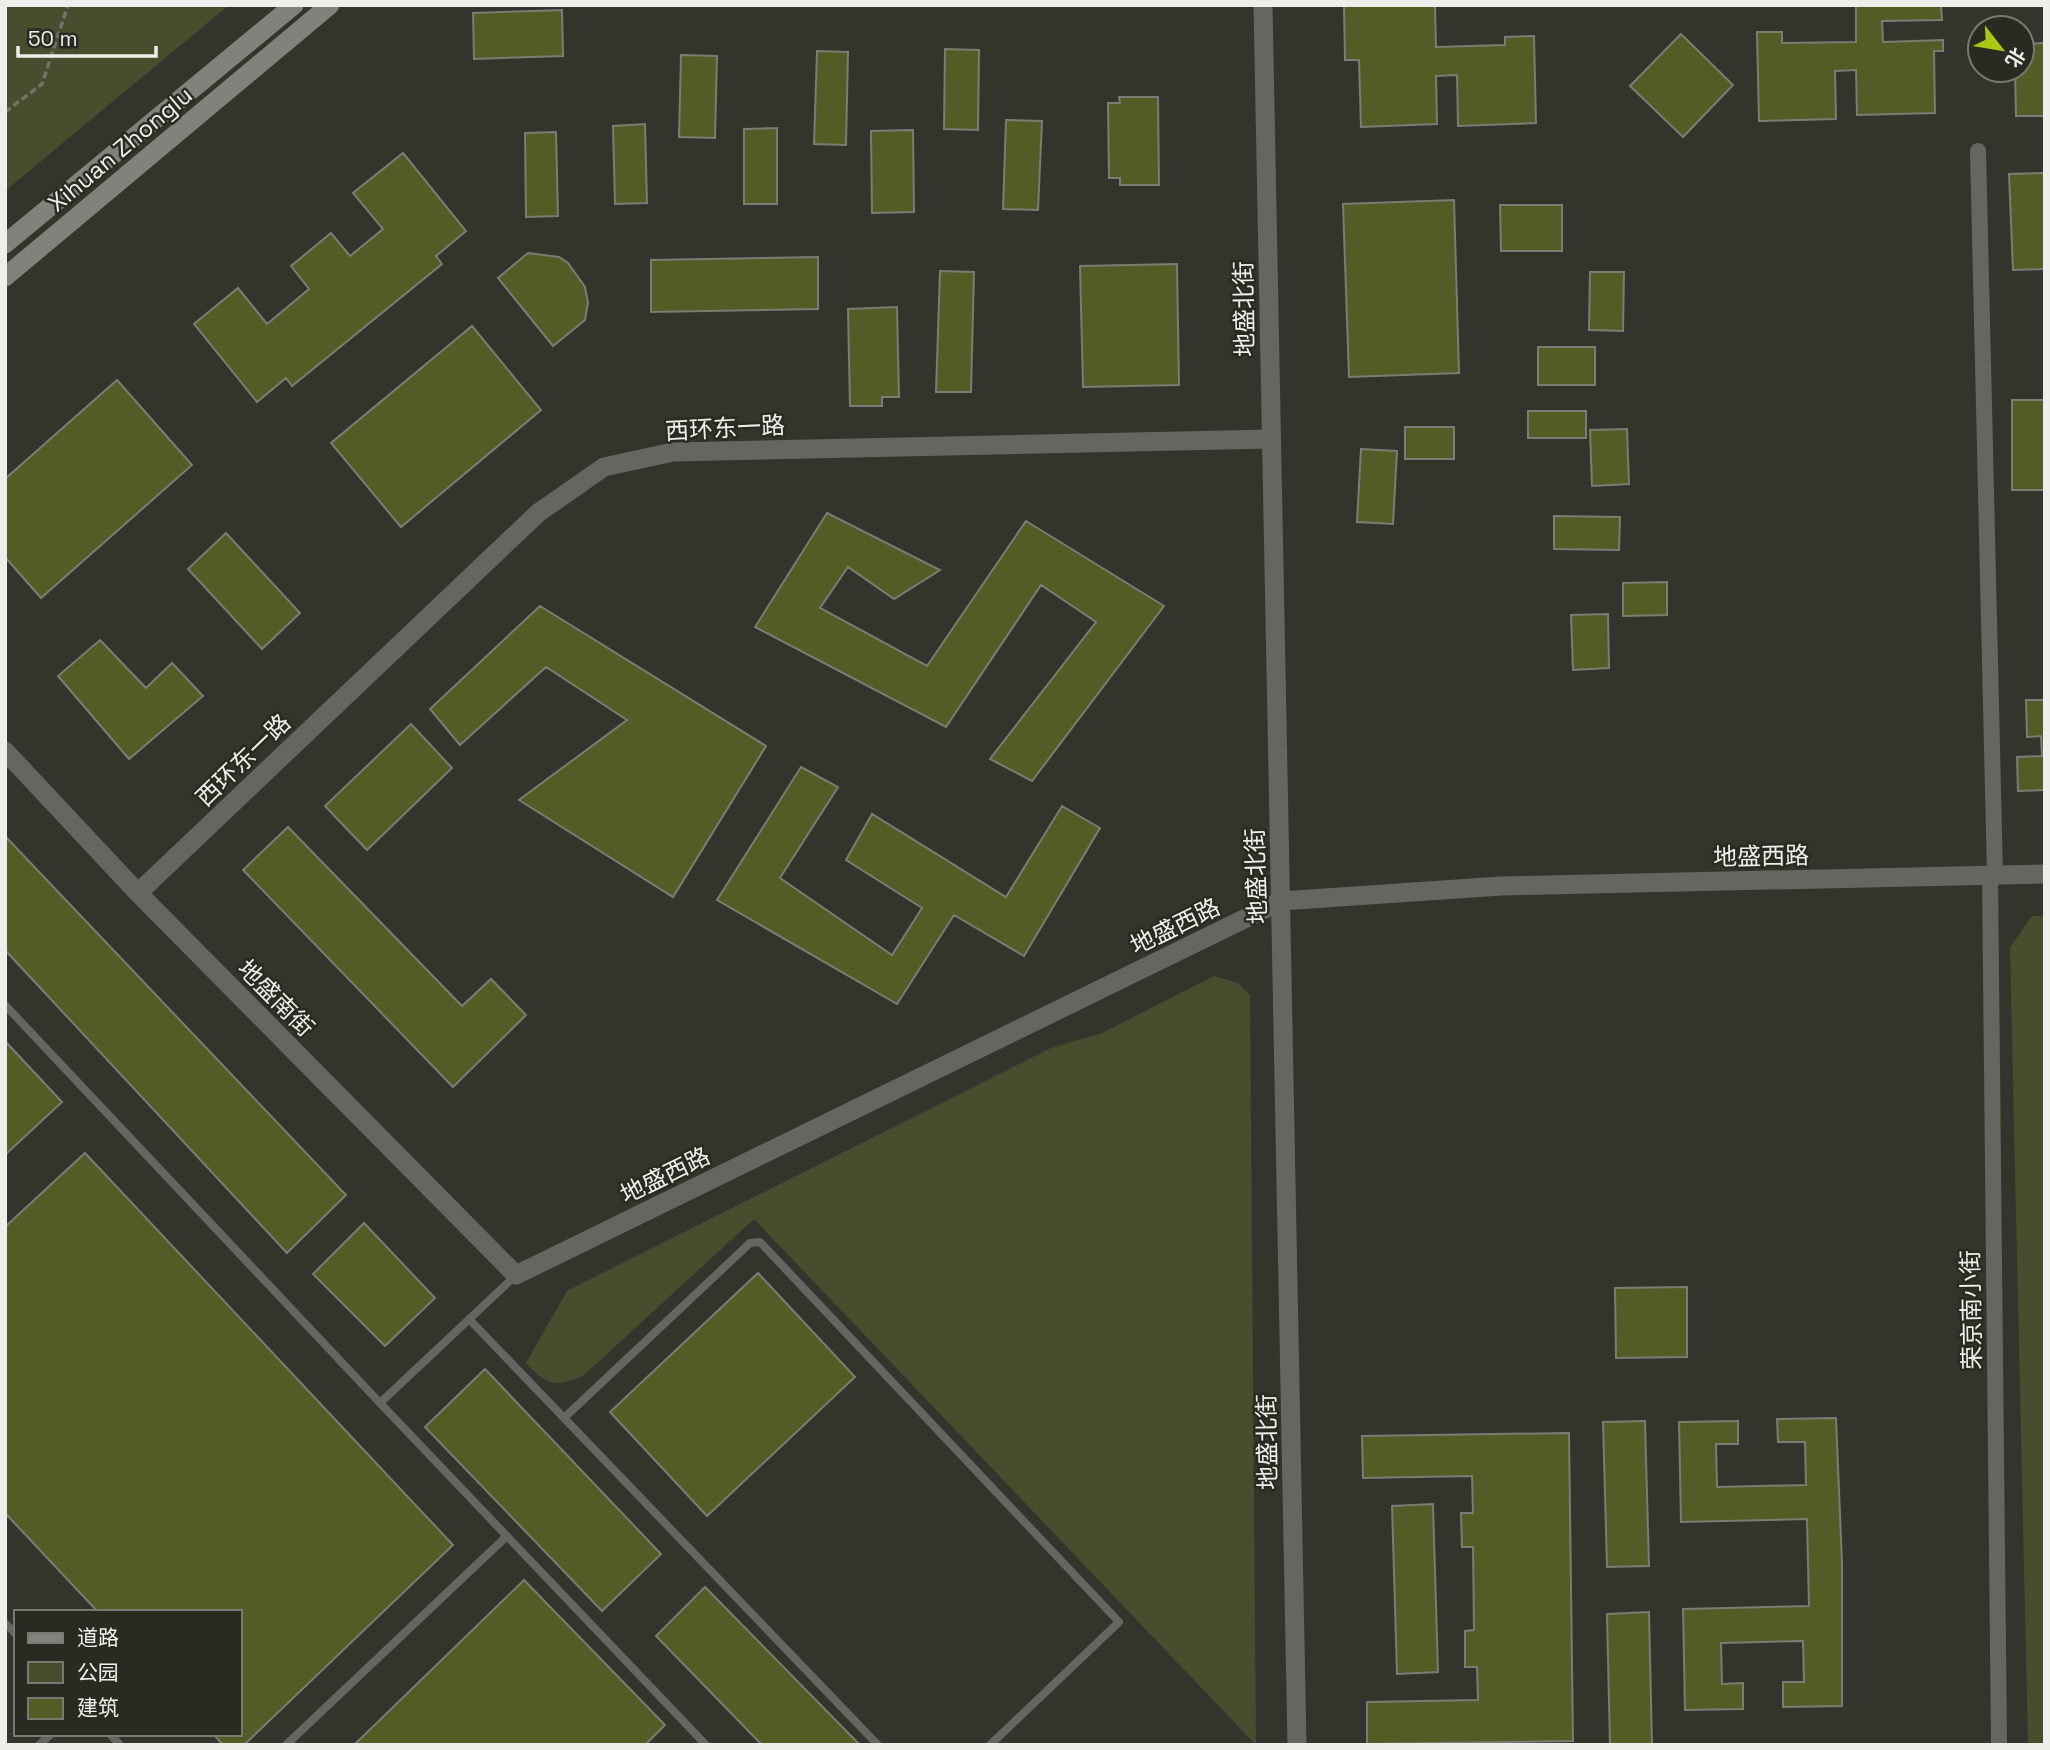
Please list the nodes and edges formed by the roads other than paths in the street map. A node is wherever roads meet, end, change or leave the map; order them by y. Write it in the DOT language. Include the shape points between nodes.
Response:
graph roads {
  1 [pos="294,5"];
  2 [pos="330,5"];
  3 [pos="1263,5"];
  4 [pos="1978,151"];
  5 [pos="5,244"];
  6 [pos="5,277"];
  7 [pos="1271,439"];
  8 [pos="5,751"];
  9 [pos="2045,874"];
  10 [pos="1992,875"];
  11 [pos="138,893"];
  12 [pos="1281,901"];
  13 [pos="5,1005"];
  14 [pos="516,1275"];
  15 [pos="469,1319"];
  16 [pos="380,1403"];
  17 [pos="564,1418"];
  18 [pos="507,1536"];
  19 [pos="286,1745"];
  20 [pos="706,1745"];
  21 [pos="878,1745"];
  22 [pos="990,1745"];
  23 [pos="1297,1745"];
  24 [pos="1999,1745"];
  1 -- 5 [label="main road, Xihuan Zhonglu"];
  2 -- 6 [label="main road, Xihuan Zhonglu"];
  3 -- 7 [label="street, 地盛北街"];
  4 -- 10 [label="street, 荣京南小街"];
  7 -- 11 [label="street, 西环东一路" via="674,452 604,467 538,513"];
  7 -- 12 [label="street, 地盛北街"];
  8 -- 11 [label="street, 地盛南街"];
  9 -- 10 [label="street, 地盛西路"];
  10 -- 12 [label="street, 地盛西路" via="1502,886"];
  10 -- 24 [label="street, 荣京南小街"];
  11 -- 14 [label="street, 地盛南街"];
  12 -- 14 [label="street, 地盛西路"];
  12 -- 23 [label="street, 地盛北街"];
  13 -- 16 [label="lane"];
  14 -- 15 [label="lane"];
  15 -- 16 [label="lane"];
  15 -- 17 [label="lane"];
  16 -- 18 [label="lane"];
  17 -- 21 [label="lane"];
  17 -- 22 [label="lane" via="750,1243 760,1242 1119,1622"];
  18 -- 19 [label="lane"];
  18 -- 20 [label="lane"];
}
